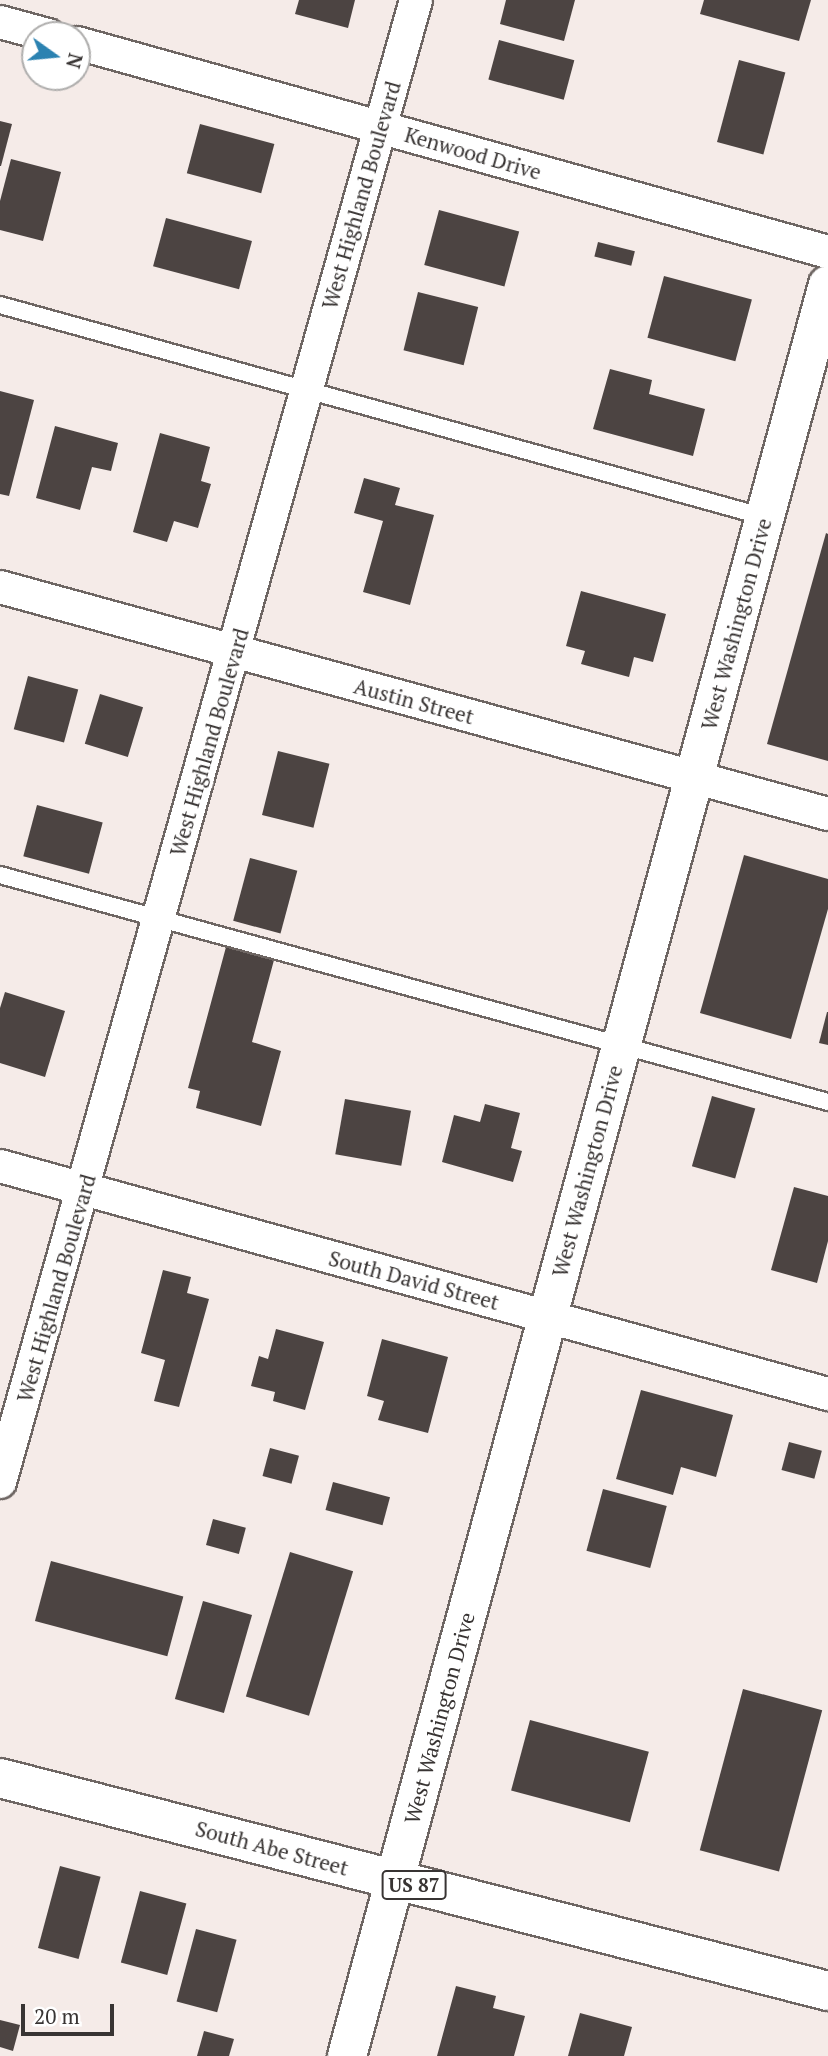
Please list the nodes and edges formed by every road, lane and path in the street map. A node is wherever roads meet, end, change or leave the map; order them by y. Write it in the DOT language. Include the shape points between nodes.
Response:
graph roads {
  1 [pos="416,0"];
  2 [pos="0,22"];
  3 [pos="21,28"];
  4 [pos="91,47"];
  5 [pos="379,127"];
  6 [pos="828,252"];
  7 [pos="828,285"];
  8 [pos="0,305"];
  9 [pos="306,390"];
  10 [pos="765,517"];
  11 [pos="0,587"];
  12 [pos="234,651"];
  13 [pos="694,778"];
  14 [pos="828,814"];
  15 [pos="0,875"];
  16 [pos="160,919"];
  17 [pos="621,1046"];
  18 [pos="828,1102"];
  19 [pos="0,1166"];
  20 [pos="85,1189"];
  21 [pos="547,1317"];
  22 [pos="828,1394"];
  23 [pos="0,1482"];
  24 [pos="0,1778"];
  25 [pos="394,1880"];
  26 [pos="828,1991"];
  27 [pos="347,2056"];
  1 -- 5 [label="street, West Highland Boulevard"];
  2 -- 3 [label="street"];
  4 -- 5 [label="street, Kenwood Drive"];
  5 -- 6 [label="street, Kenwood Drive"];
  5 -- 9 [label="street, West Highland Boulevard"];
  7 -- 10 [label="street, West Washington Drive"];
  8 -- 9 [label="lane"];
  9 -- 10 [label="lane"];
  9 -- 12 [label="street, West Highland Boulevard"];
  10 -- 13 [label="street, West Washington Drive"];
  11 -- 12 [label="street, Austin Street"];
  12 -- 13 [label="street, Austin Street"];
  12 -- 16 [label="street, West Highland Boulevard"];
  13 -- 14 [label="street, Austin Street"];
  13 -- 17 [label="street, West Washington Drive"];
  15 -- 16 [label="lane"];
  16 -- 17 [label="lane"];
  16 -- 20 [label="street, West Highland Boulevard"];
  17 -- 18 [label="lane"];
  17 -- 21 [label="street, West Washington Drive"];
  19 -- 20 [label="street, South David Street"];
  20 -- 21 [label="street, South David Street"];
  20 -- 23 [label="street, West Highland Boulevard"];
  21 -- 22 [label="street, South David Street"];
  21 -- 25 [label="street, West Washington Drive"];
  24 -- 25 [label="street, South Abe Street / US 87"];
  25 -- 26 [label="street, South Abe Street / US 87"];
  25 -- 27 [label="street, West Washington Drive"];
}
